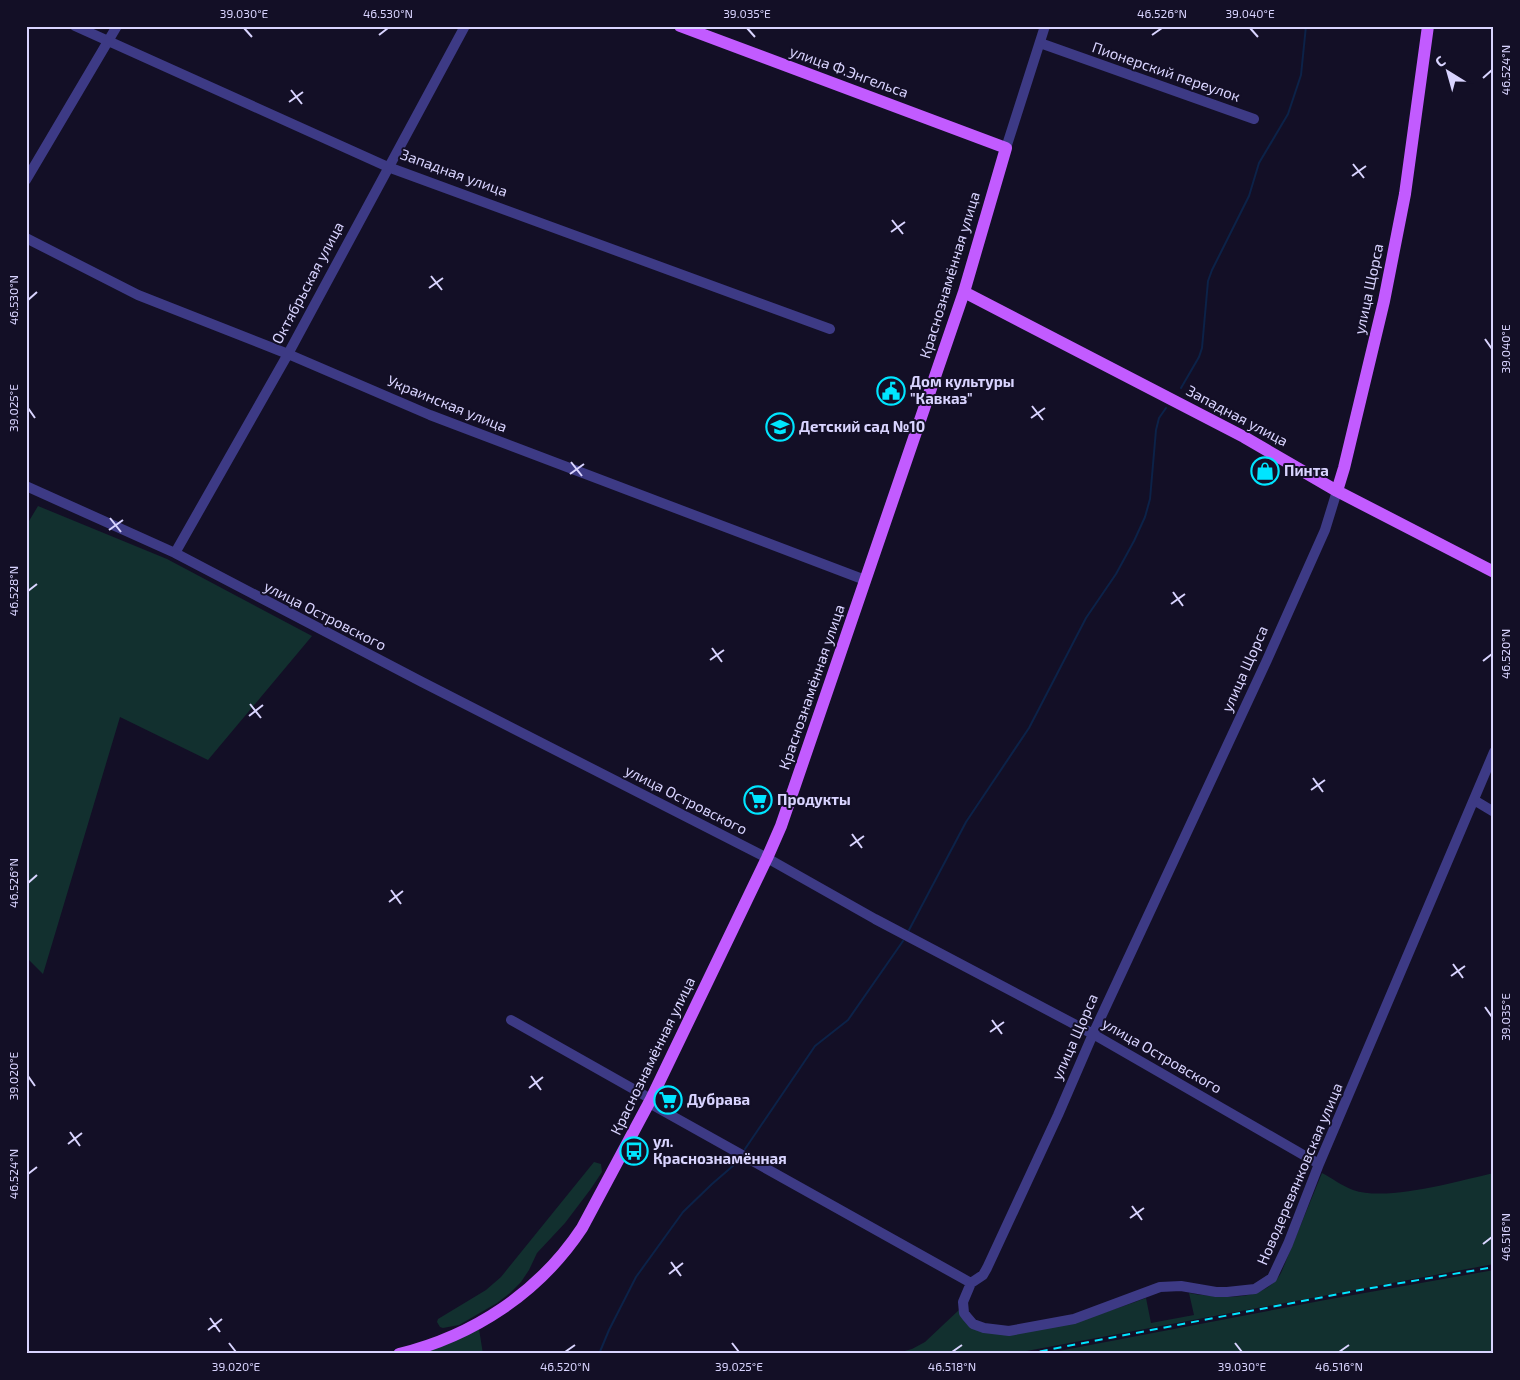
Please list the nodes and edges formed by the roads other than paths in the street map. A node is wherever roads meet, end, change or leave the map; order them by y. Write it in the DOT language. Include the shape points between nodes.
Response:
graph roads {
  1 [pos="75,26"];
  2 [pos="117,26"];
  3 [pos="465,26"];
  4 [pos="680,26"];
  5 [pos="1045,26"];
  6 [pos="1428,26"];
  7 [pos="108,41"];
  8 [pos="1040,43"];
  9 [pos="1254,119"];
  10 [pos="1006,148"];
  11 [pos="388,166"];
  12 [pos="26,180"];
  13 [pos="26,238"];
  14 [pos="964,292"];
  15 [pos="830,329"];
  16 [pos="288,354"];
  17 [pos="26,486"];
  18 [pos="1337,491"];
  19 [pos="176,553"];
  20 [pos="1494,572"];
  21 [pos="865,580"];
  22 [pos="1494,752"];
  23 [pos="1474,800"];
  24 [pos="1494,812"];
  25 [pos="768,858"];
  26 [pos="512,1020"];
  27 [pos="1093,1034"];
  28 [pos="650,1101"];
  29 [pos="1320,1164"];
  30 [pos="970,1283"];
  31 [pos="399,1354"];
  1 -- 7 [label="street, Западная улица"];
  2 -- 7 [label="street"];
  3 -- 11 [label="street, Октябрьская улица"];
  4 -- 10 [label="main road, улица Ф.Энгельса"];
  5 -- 8 [label="street, Краснознамённая улица"];
  6 -- 18 [label="main road, улица Щорса" via="1413,144 1384,301"];
  7 -- 11 [label="street, Западная улица"];
  7 -- 12 [label="street"];
  8 -- 9 [label="street, Пионерский переулок"];
  8 -- 10 [label="street, Краснознамённая улица"];
  10 -- 14 [label="main road, Краснознамённая улица"];
  11 -- 15 [label="street, Западная улица"];
  11 -- 16 [label="street, Октябрьская улица"];
  13 -- 16 [label="street, Украинская улица" via="138,294"];
  14 -- 18 [label="main road, Западная улица" via="1249,440"];
  14 -- 21 [label="main road, Краснознамённая улица"];
  16 -- 19 [label="street, Октябрьская улица"];
  16 -- 21 [label="street, Украинская улица" via="430,416"];
  17 -- 19 [label="street, улица Островского"];
  18 -- 20 [label="main road, Западная улица"];
  18 -- 27 [label="street, улица Щорса" via="1325,530 1267,660"];
  19 -- 25 [label="street, улица Островского" via="405,674"];
  21 -- 25 [label="main road, Краснознамённая улица"];
  22 -- 23 [label="street, Новодеревянковская улица"];
  23 -- 24 [label="street"];
  23 -- 29 [label="street, Новодеревянковская улица"];
  25 -- 27 [label="street, улица Островского" via="875,919"];
  25 -- 28 [label="main road, Краснознамённая улица"];
  26 -- 28 [label="street"];
  27 -- 29 [label="street, улица Островского"];
  27 -- 30 [label="street, улица Щорса" via="987,1268"];
  28 -- 30 [label="street"];
  28 -- 31 [label="main road, Краснознамённая улица" via="590,1214 568,1248 524,1292 492,1315 454,1337"];
  29 -- 30 [label="street, Новодеревянковская улица" via="1278,1268 1272,1278 1255,1288 1216,1292 1166,1286 1074,1319 998,1330 979,1326 964,1313 963,1302"];
}
